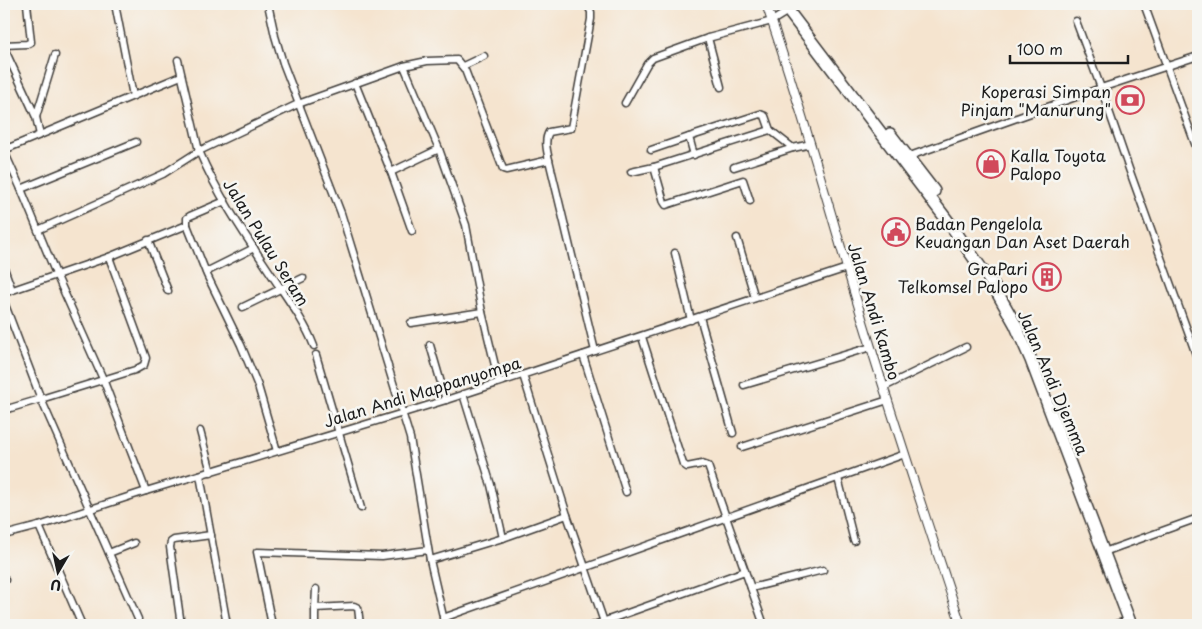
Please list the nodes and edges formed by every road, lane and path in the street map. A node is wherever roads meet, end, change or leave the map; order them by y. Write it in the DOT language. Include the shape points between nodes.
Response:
graph roads {
  1 [pos="27,4"];
  2 [pos="115,4"];
  3 [pos="268,4"];
  4 [pos="587,4"];
  5 [pos="766,4"];
  6 [pos="1144,4"];
  7 [pos="789,7"];
  8 [pos="772,21"];
  9 [pos="1076,21"];
  10 [pos="708,38"];
  11 [pos="4,46"];
  12 [pos="55,55"];
  13 [pos="484,56"];
  14 [pos="1198,56"];
  15 [pos="178,60"];
  16 [pos="404,66"];
  17 [pos="463,66"];
  18 [pos="1166,67"];
  19 [pos="181,76"];
  20 [pos="355,83"];
  21 [pos="721,87"];
  22 [pos="1101,88"];
  23 [pos="133,96"];
  24 [pos="625,103"];
  25 [pos="298,104"];
  26 [pos="36,117"];
  27 [pos="770,130"];
  28 [pos="40,135"];
  29 [pos="689,137"];
  30 [pos="136,142"];
  31 [pos="811,144"];
  32 [pos="793,148"];
  33 [pos="439,149"];
  34 [pos="651,150"];
  35 [pos="4,151"];
  36 [pos="198,151"];
  37 [pos="1198,152"];
  38 [pos="694,155"];
  39 [pos="904,158"];
  40 [pos="548,160"];
  41 [pos="654,167"];
  42 [pos="734,167"];
  43 [pos="391,172"];
  44 [pos="631,172"];
  45 [pos="21,189"];
  46 [pos="224,201"];
  47 [pos="750,201"];
  48 [pos="187,225"];
  49 [pos="38,230"];
  50 [pos="412,231"];
  51 [pos="737,238"];
  52 [pos="148,240"];
  53 [pos="254,248"];
  54 [pos="675,253"];
  55 [pos="108,256"];
  56 [pos="4,268"];
  57 [pos="847,268"];
  58 [pos="206,272"];
  59 [pos="56,274"];
  60 [pos="303,278"];
  61 [pos="281,289"];
  62 [pos="12,290"];
  63 [pos="168,291"];
  64 [pos="4,293"];
  65 [pos="755,298"];
  66 [pos="4,302"];
  67 [pos="243,307"];
  68 [pos="482,312"];
  69 [pos="700,317"];
  70 [pos="691,320"];
  71 [pos="411,322"];
  72 [pos="642,336"];
  73 [pos="430,345"];
  74 [pos="314,346"];
  75 [pos="872,347"];
  76 [pos="966,347"];
  77 [pos="595,352"];
  78 [pos="316,355"];
  79 [pos="583,355"];
  80 [pos="1198,360"];
  81 [pos="523,375"];
  82 [pos="103,379"];
  83 [pos="499,382"];
  84 [pos="744,385"];
  85 [pos="884,387"];
  86 [pos="463,394"];
  87 [pos="41,399"];
  88 [pos="446,400"];
  89 [pos="888,400"];
  90 [pos="4,410"];
  91 [pos="402,413"];
  92 [pos="200,431"];
  93 [pos="339,432"];
  94 [pos="733,433"];
  95 [pos="742,447"];
  96 [pos="277,450"];
  97 [pos="905,454"];
  98 [pos="211,472"];
  99 [pos="200,475"];
  100 [pos="838,478"];
  101 [pos="146,491"];
  102 [pos="626,492"];
  103 [pos="361,508"];
  104 [pos="90,509"];
  105 [pos="567,515"];
  106 [pos="728,518"];
  107 [pos="1198,518"];
  108 [pos="40,526"];
  109 [pos="4,535"];
  110 [pos="211,535"];
  111 [pos="503,538"];
  112 [pos="854,540"];
  113 [pos="134,543"];
  114 [pos="428,550"];
  115 [pos="1107,550"];
  116 [pos="110,553"];
  117 [pos="430,560"];
  118 [pos="587,568"];
  119 [pos="823,570"];
  120 [pos="745,571"];
  121 [pos="751,588"];
  122 [pos="316,589"];
  123 [pos="315,608"];
  124 [pos="443,618"];
  125 [pos="138,619"];
  126 [pos="81,623"];
  127 [pos="605,623"];
  128 [pos="1133,623"];
  129 [pos="181,625"];
  130 [pos="227,625"];
  131 [pos="272,625"];
  132 [pos="315,625"];
  133 [pos="360,625"];
  134 [pos="445,625"];
  135 [pos="594,625"];
  136 [pos="763,625"];
  137 [pos="961,625"];
  138 [pos="1113,625"];
  1 -- 11 [label="street" via="31,42"];
  2 -- 23 [label="street"];
  3 -- 25 [label="street"];
  4 -- 40 [label="street" via="591,19 570,128 548,133"];
  5 -- 8 [label="street, Jalan Andi Kambo"];
  6 -- 18 [label="street"];
  7 -- 8 [label="street"];
  7 -- 39 [label="highway, Jalan Andi Djemma"];
  8 -- 10 [label="street"];
  8 -- 31 [label="street, Jalan Andi Kambo"];
  9 -- 22 [label="street"];
  10 -- 21 [label="street"];
  10 -- 24 [label="street" via="653,58"];
  11 -- 26 [label="street"];
  12 -- 26 [label="street"];
  13 -- 17 [label="street"];
  14 -- 18 [label="street"];
  15 -- 19 [label="street, Jalan Pulau Seram"];
  16 -- 17 [label="street" via="454,59"];
  16 -- 20 [label="street"];
  16 -- 33 [label="street"];
  17 -- 40 [label="street" via="503,169"];
  18 -- 22 [label="street"];
  18 -- 37 [label="street"];
  19 -- 23 [label="street"];
  19 -- 36 [label="street, Jalan Pulau Seram"];
  20 -- 25 [label="street"];
  20 -- 43 [label="street"];
  22 -- 39 [label="street"];
  22 -- 80 [label="street"];
  23 -- 28 [label="street"];
  25 -- 36 [label="street"];
  25 -- 91 [label="street" via="341,213"];
  26 -- 28 [label="street"];
  27 -- 29 [label="street" via="765,116 760,114"];
  27 -- 32 [label="street"];
  27 -- 38 [label="street"];
  28 -- 35 [label="street"];
  29 -- 34 [label="street"];
  29 -- 38 [label="street"];
  30 -- 45 [label="street"];
  31 -- 32 [label="street"];
  31 -- 57 [label="street, Jalan Andi Kambo"];
  32 -- 42 [label="street"];
  33 -- 43 [label="street"];
  33 -- 68 [label="street" via="466,225"];
  35 -- 45 [label="street"];
  36 -- 46 [label="street, Jalan Pulau Seram"];
  36 -- 49 [label="street" via="154,178"];
  38 -- 41 [label="street"];
  39 -- 115 [label="highway, Jalan Andi Djemma" via="993,286 1015,324"];
  40 -- 77 [label="street"];
  41 -- 44 [label="street"];
  41 -- 47 [label="street" via="666,205 743,180"];
  43 -- 50 [label="street"];
  45 -- 49 [label="street"];
  46 -- 48 [label="street" via="190,216"];
  46 -- 53 [label="street, Jalan Pulau Seram"];
  48 -- 52 [label="street"];
  48 -- 58 [label="street"];
  49 -- 59 [label="street"];
  51 -- 65 [label="street"];
  52 -- 55 [label="street"];
  52 -- 63 [label="street"];
  53 -- 58 [label="street"];
  53 -- 61 [label="street, Jalan Pulau Seram"];
  54 -- 70 [label="street"];
  55 -- 59 [label="street"];
  55 -- 82 [label="street" via="146,360 135,370"];
  56 -- 62 [label="street"];
  57 -- 65 [label="street, Jalan Andi Mappanyompa"];
  57 -- 75 [label="street, Jalan Andi Kambo"];
  58 -- 96 [label="street" via="258,386"];
  59 -- 62 [label="street"];
  59 -- 82 [label="street"];
  60 -- 61 [label="street"];
  61 -- 67 [label="street"];
  61 -- 74 [label="street, Jalan Pulau Seram"];
  62 -- 64 [label="street"];
  65 -- 69 [label="street, Jalan Andi Mappanyompa"];
  66 -- 87 [label="street"];
  68 -- 71 [label="street"];
  68 -- 83 [label="street"];
  69 -- 70 [label="street, Jalan Andi Mappanyompa"];
  69 -- 94 [label="street"];
  70 -- 72 [label="street, Jalan Andi Mappanyompa"];
  72 -- 77 [label="street, Jalan Andi Mappanyompa"];
  72 -- 106 [label="street" via="683,464 687,467 708,466"];
  73 -- 88 [label="street"];
  75 -- 84 [label="street"];
  75 -- 85 [label="street, Jalan Andi Kambo"];
  76 -- 85 [label="street"];
  77 -- 79 [label="street, Jalan Andi Mappanyompa"];
  78 -- 93 [label="street"];
  79 -- 81 [label="street, Jalan Andi Mappanyompa"];
  79 -- 102 [label="street"];
  81 -- 83 [label="street, Jalan Andi Mappanyompa"];
  81 -- 105 [label="street"];
  82 -- 87 [label="street"];
  82 -- 101 [label="street"];
  83 -- 86 [label="street, Jalan Andi Mappanyompa"];
  85 -- 89 [label="street, Jalan Andi Kambo"];
  86 -- 88 [label="street, Jalan Andi Mappanyompa"];
  86 -- 111 [label="street" via="491,485"];
  87 -- 90 [label="street"];
  87 -- 104 [label="street"];
  88 -- 91 [label="street, Jalan Andi Mappanyompa"];
  89 -- 95 [label="street"];
  89 -- 97 [label="street, Jalan Andi Kambo"];
  91 -- 93 [label="street, Jalan Andi Mappanyompa"];
  91 -- 114 [label="street" via="410,438"];
  92 -- 98 [label="street"];
  93 -- 96 [label="street, Jalan Andi Mappanyompa"];
  93 -- 103 [label="street"];
  96 -- 98 [label="street, Jalan Andi Mappanyompa"];
  97 -- 100 [label="street"];
  97 -- 137 [label="street, Jalan Andi Kambo"];
  98 -- 99 [label="street, Jalan Andi Mappanyompa"];
  99 -- 101 [label="street, Jalan Andi Mappanyompa"];
  99 -- 110 [label="street"];
  100 -- 106 [label="street"];
  100 -- 112 [label="street"];
  101 -- 104 [label="street, Jalan Andi Mappanyompa"];
  104 -- 108 [label="street, Jalan Andi Mappanyompa"];
  104 -- 116 [label="street"];
  105 -- 111 [label="street"];
  105 -- 118 [label="street"];
  106 -- 118 [label="street"];
  106 -- 120 [label="street"];
  107 -- 115 [label="street"];
  108 -- 109 [label="street, Jalan Andi Mappanyompa"];
  108 -- 126 [label="street"];
  110 -- 129 [label="street" via="171,542"];
  110 -- 130 [label="street"];
  111 -- 117 [label="street"];
  113 -- 116 [label="street"];
  114 -- 117 [label="street"];
  114 -- 131 [label="street" via="382,556 257,552"];
  115 -- 128 [label="highway, Jalan Andi Djemma"];
  116 -- 125 [label="street"];
  117 -- 124 [label="street"];
  118 -- 124 [label="street"];
  118 -- 127 [label="street"];
  119 -- 121 [label="street"];
  120 -- 121 [label="street"];
  120 -- 127 [label="street"];
  121 -- 136 [label="street"];
  122 -- 123 [label="street"];
  123 -- 132 [label="street"];
  123 -- 133 [label="street" via="357,607"];
  124 -- 134 [label="street"];
  127 -- 135 [label="street"];
  128 -- 138 [label="street"];
}
